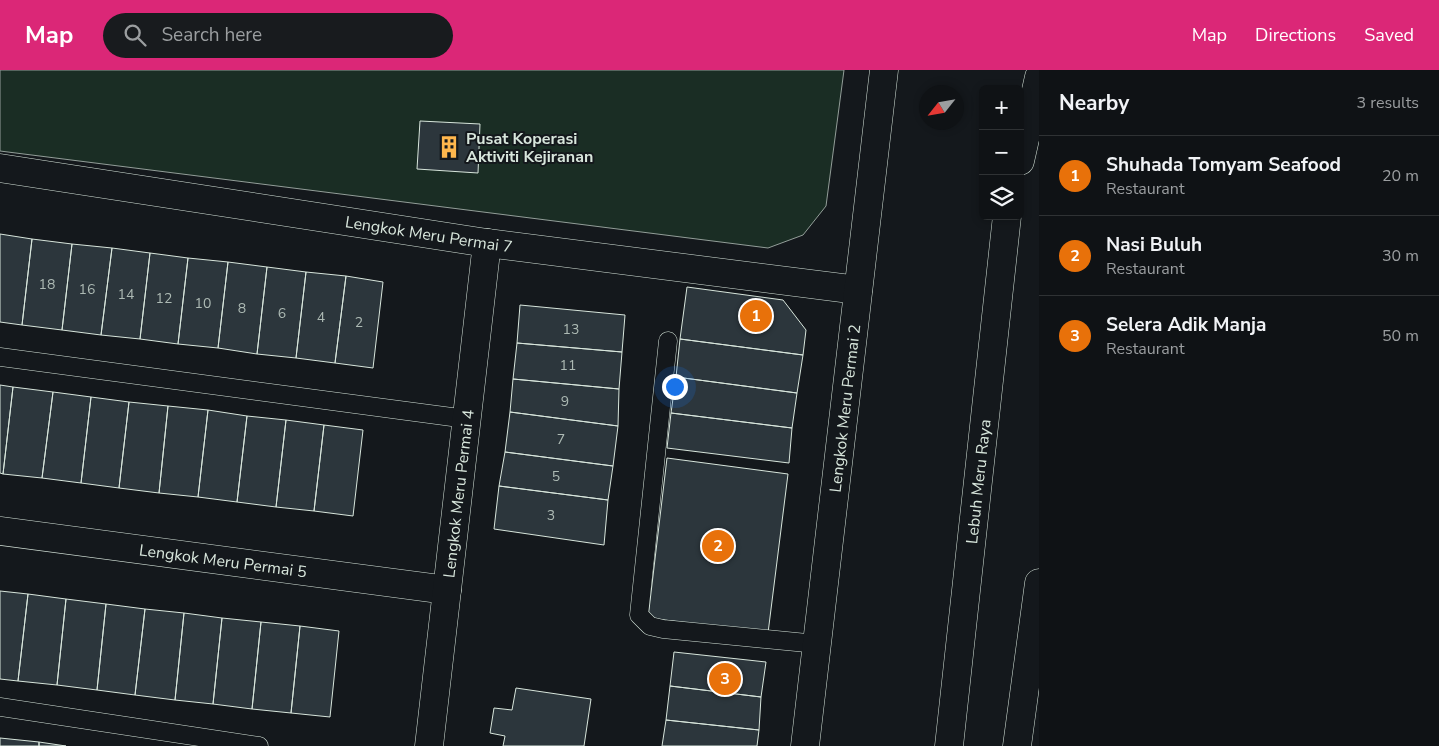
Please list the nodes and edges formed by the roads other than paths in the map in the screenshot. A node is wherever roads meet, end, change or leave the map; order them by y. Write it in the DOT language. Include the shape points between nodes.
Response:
graph roads {
  1 [pos="884,70"];
  2 [pos="1028,70"];
  3 [pos="1039,77"];
  4 [pos="1024,98"];
  5 [pos="1024,143"];
  6 [pos="0,168"];
  7 [pos="1007,220"];
  8 [pos="486,243"];
  9 [pos="858,290"];
  10 [pos="668,341"];
  11 [pos="0,357"];
  12 [pos="466,419"];
  13 [pos="0,532"];
  14 [pos="1039,583"];
  15 [pos="447,590"];
  16 [pos="817,644"];
  17 [pos="0,707"];
  18 [pos="259,746"];
  19 [pos="429,746"];
  20 [pos="805,746"];
  21 [pos="949,746"];
  22 [pos="1018,746"];
  1 -- 9 [label="street, Lengkok Meru Permai 2"];
  2 -- 4 [label="street"];
  3 -- 5 [label="street"];
  6 -- 8 [label="street, Lengkok Meru Permai 7"];
  7 -- 21 [label="street, Lebuh Meru Raya"];
  8 -- 9 [label="street, Lengkok Meru Permai 7"];
  8 -- 12 [label="street, Lengkok Meru Permai 4"];
  9 -- 16 [label="street, Lengkok Meru Permai 2"];
  10 -- 16 [label="lane" via="639,615 650,626 663,629"];
  11 -- 12 [label="lane"];
  12 -- 15 [label="street, Lengkok Meru Permai 4"];
  13 -- 15 [label="street, Lengkok Meru Permai 5"];
  14 -- 22 [label="street"];
  15 -- 19 [label="street, Lengkok Meru Permai 4"];
  16 -- 20 [label="street, Lengkok Meru Permai 2"];
  17 -- 18 [label="lane"];
}
